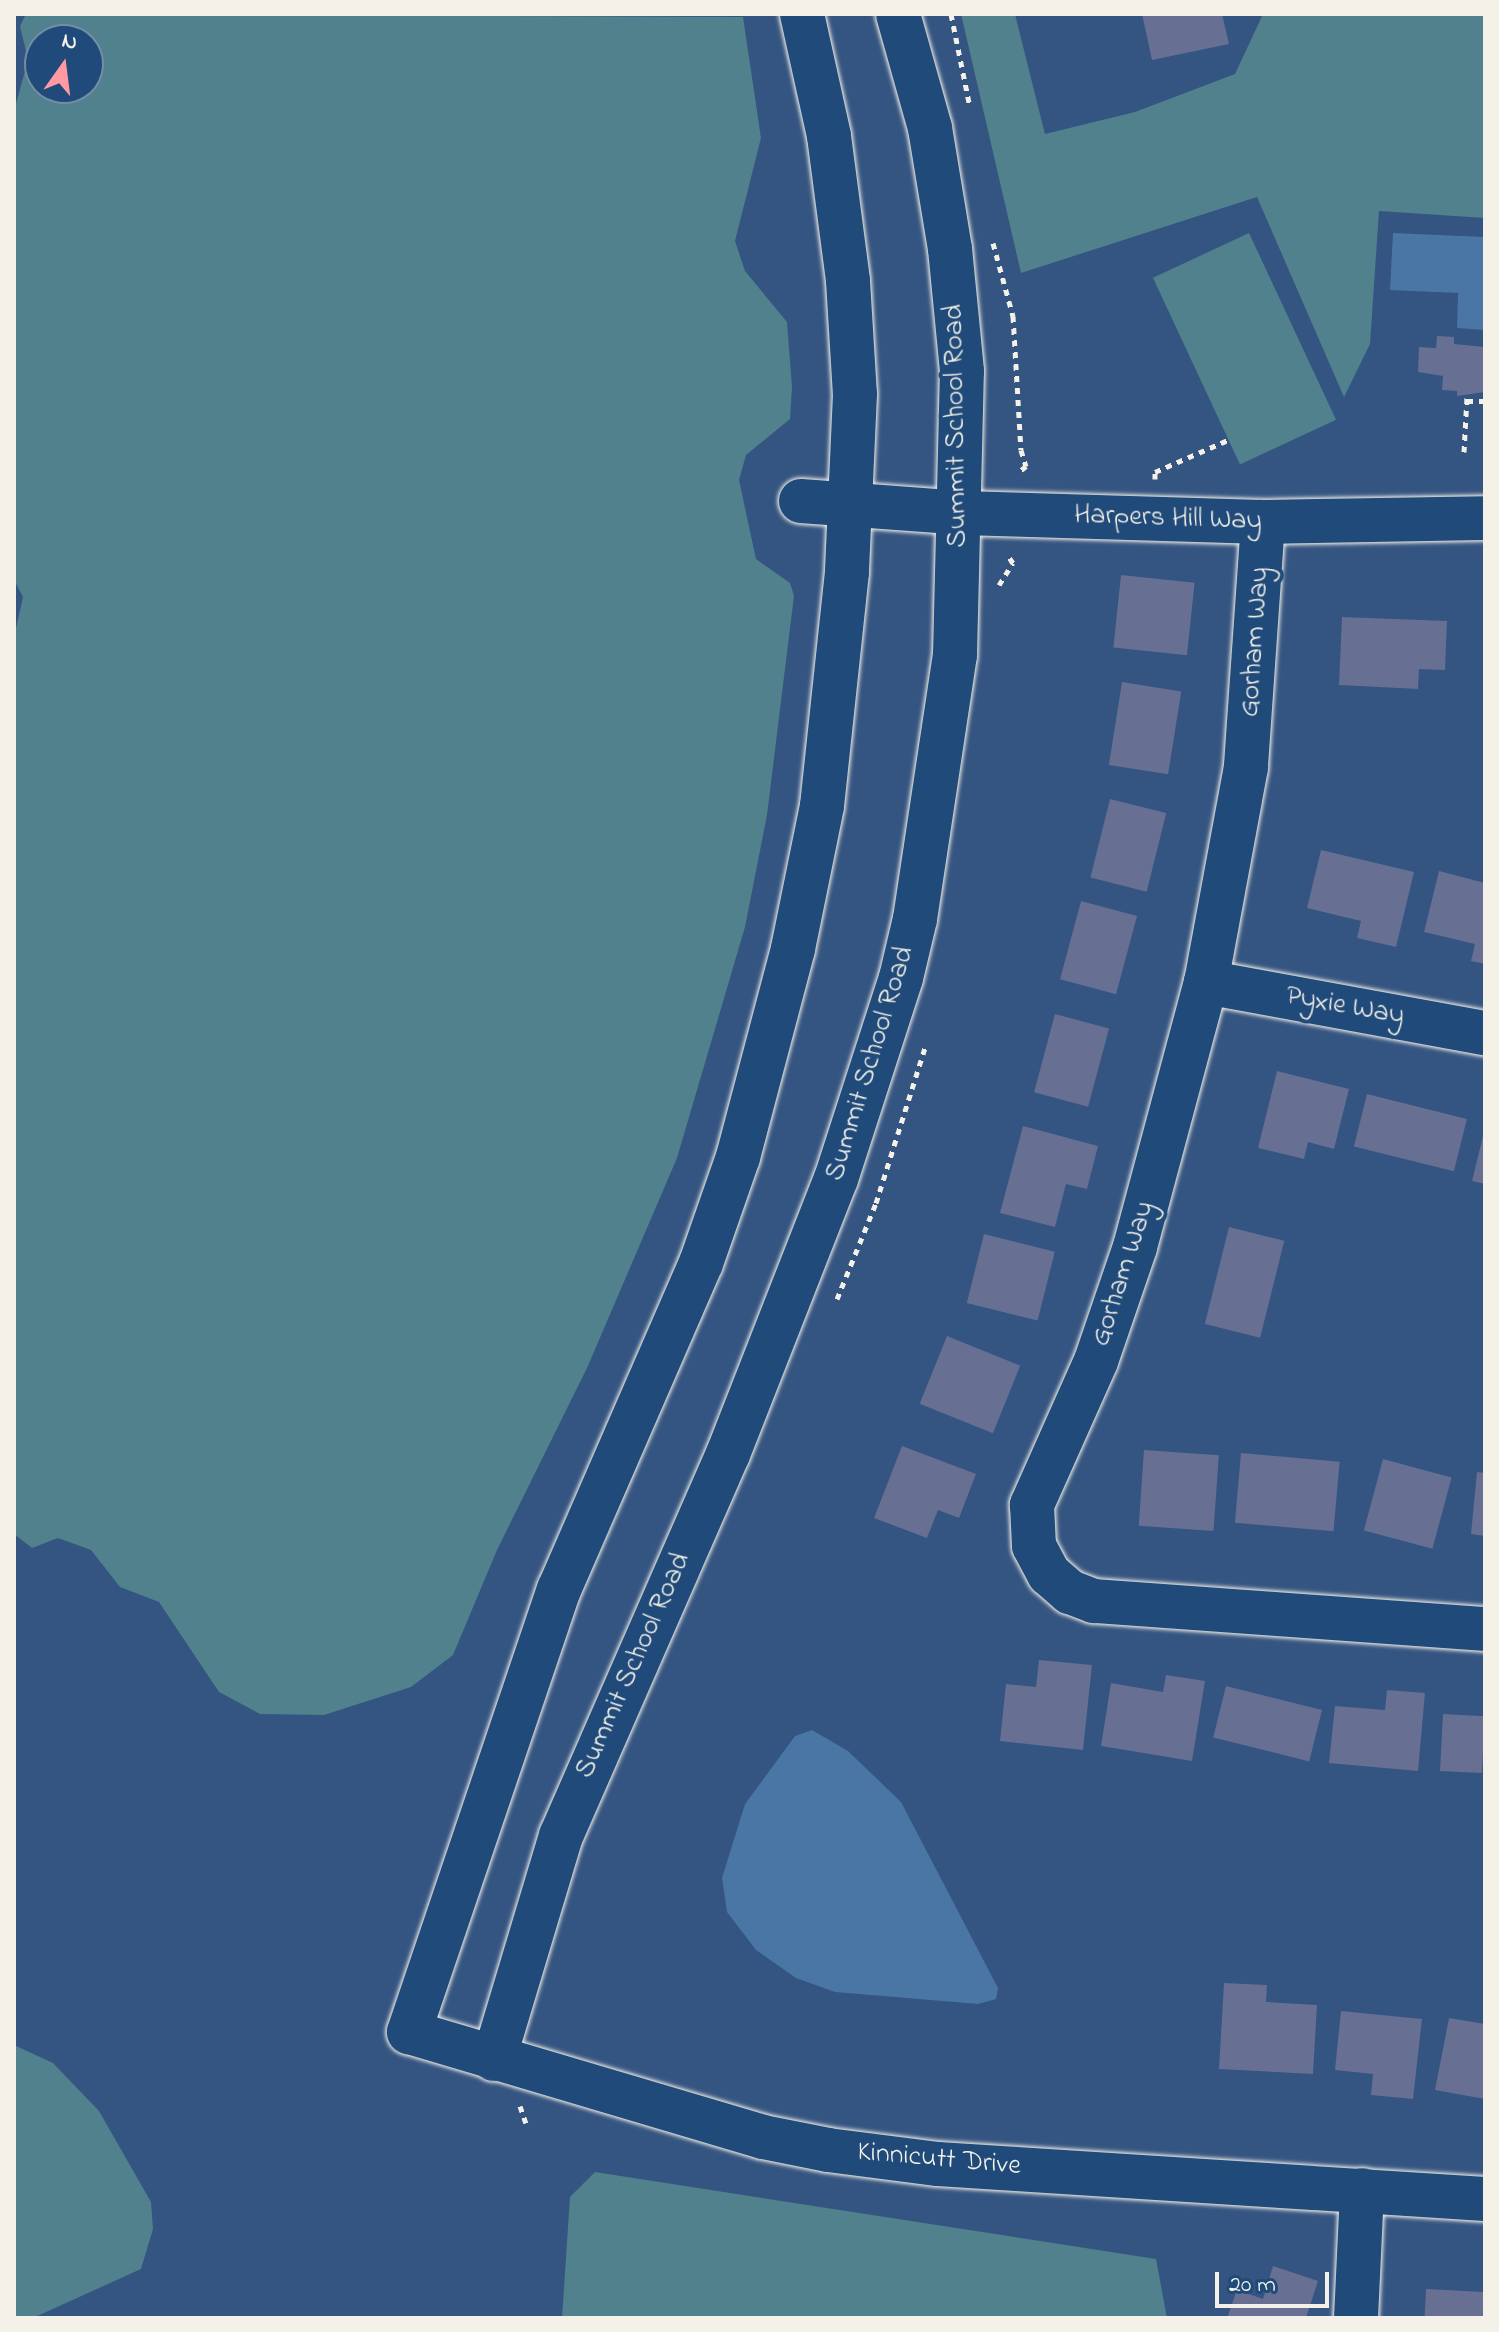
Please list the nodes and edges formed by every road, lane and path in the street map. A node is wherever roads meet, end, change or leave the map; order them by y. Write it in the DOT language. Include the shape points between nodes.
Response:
graph roads {
  1 [pos="802,14"];
  2 [pos="898,14"];
  3 [pos="1485,401"];
  4 [pos="1228,440"];
  5 [pos="1464,452"];
  6 [pos="1155,481"];
  7 [pos="801,501"];
  8 [pos="851,504"];
  9 [pos="963,513"];
  10 [pos="1485,518"];
  11 [pos="1263,522"];
  12 [pos="1206,982"];
  13 [pos="1485,1033"];
  14 [pos="1485,1629"];
  15 [pos="494,2059"];
  16 [pos="519,2111"];
  17 [pos="526,2123"];
  18 [pos="1362,2190"];
  19 [pos="1485,2199"];
  20 [pos="1356,2318"];
  1 -- 8 [label="street" via="829,136 848,281 855,394"];
  2 -- 9 [label="street, Summit School Road" via="930,128 950,249 962,371"];
  3 -- 5 [label="path" via="1467,399"];
  4 -- 6 [label="path" via="1155,472"];
  7 -- 8 [label="street, Harpers Hill Way"];
  8 -- 9 [label="street, Harpers Hill Way"];
  8 -- 15 [label="street, Kinnicutt Drive" via="822,806 793,949 738,1157 701,1263 559,1589 409,2032"];
  9 -- 11 [label="street, Harpers Hill Way"];
  9 -- 15 [label="street, Summit School Road" via="955,655 941,773 901,978 836,1179 761,1376 561,1836"];
  10 -- 11 [label="street, Harpers Hill Way"];
  11 -- 12 [label="street, Gorham Way" via="1246,767"];
  12 -- 13 [label="street, Pyxie Way"];
  12 -- 14 [label="street, Gorham Way" via="1135,1247 1096,1361 1032,1505 1034,1546 1049,1574 1070,1592 1094,1601"];
  15 -- 18 [label="street, Kinnicutt Drive" via="763,2137 828,2150 938,2164"];
  16 -- 17 [label="path"];
  18 -- 19 [label="street, Kinnicutt Drive"];
  18 -- 20 [label="street"];
}
